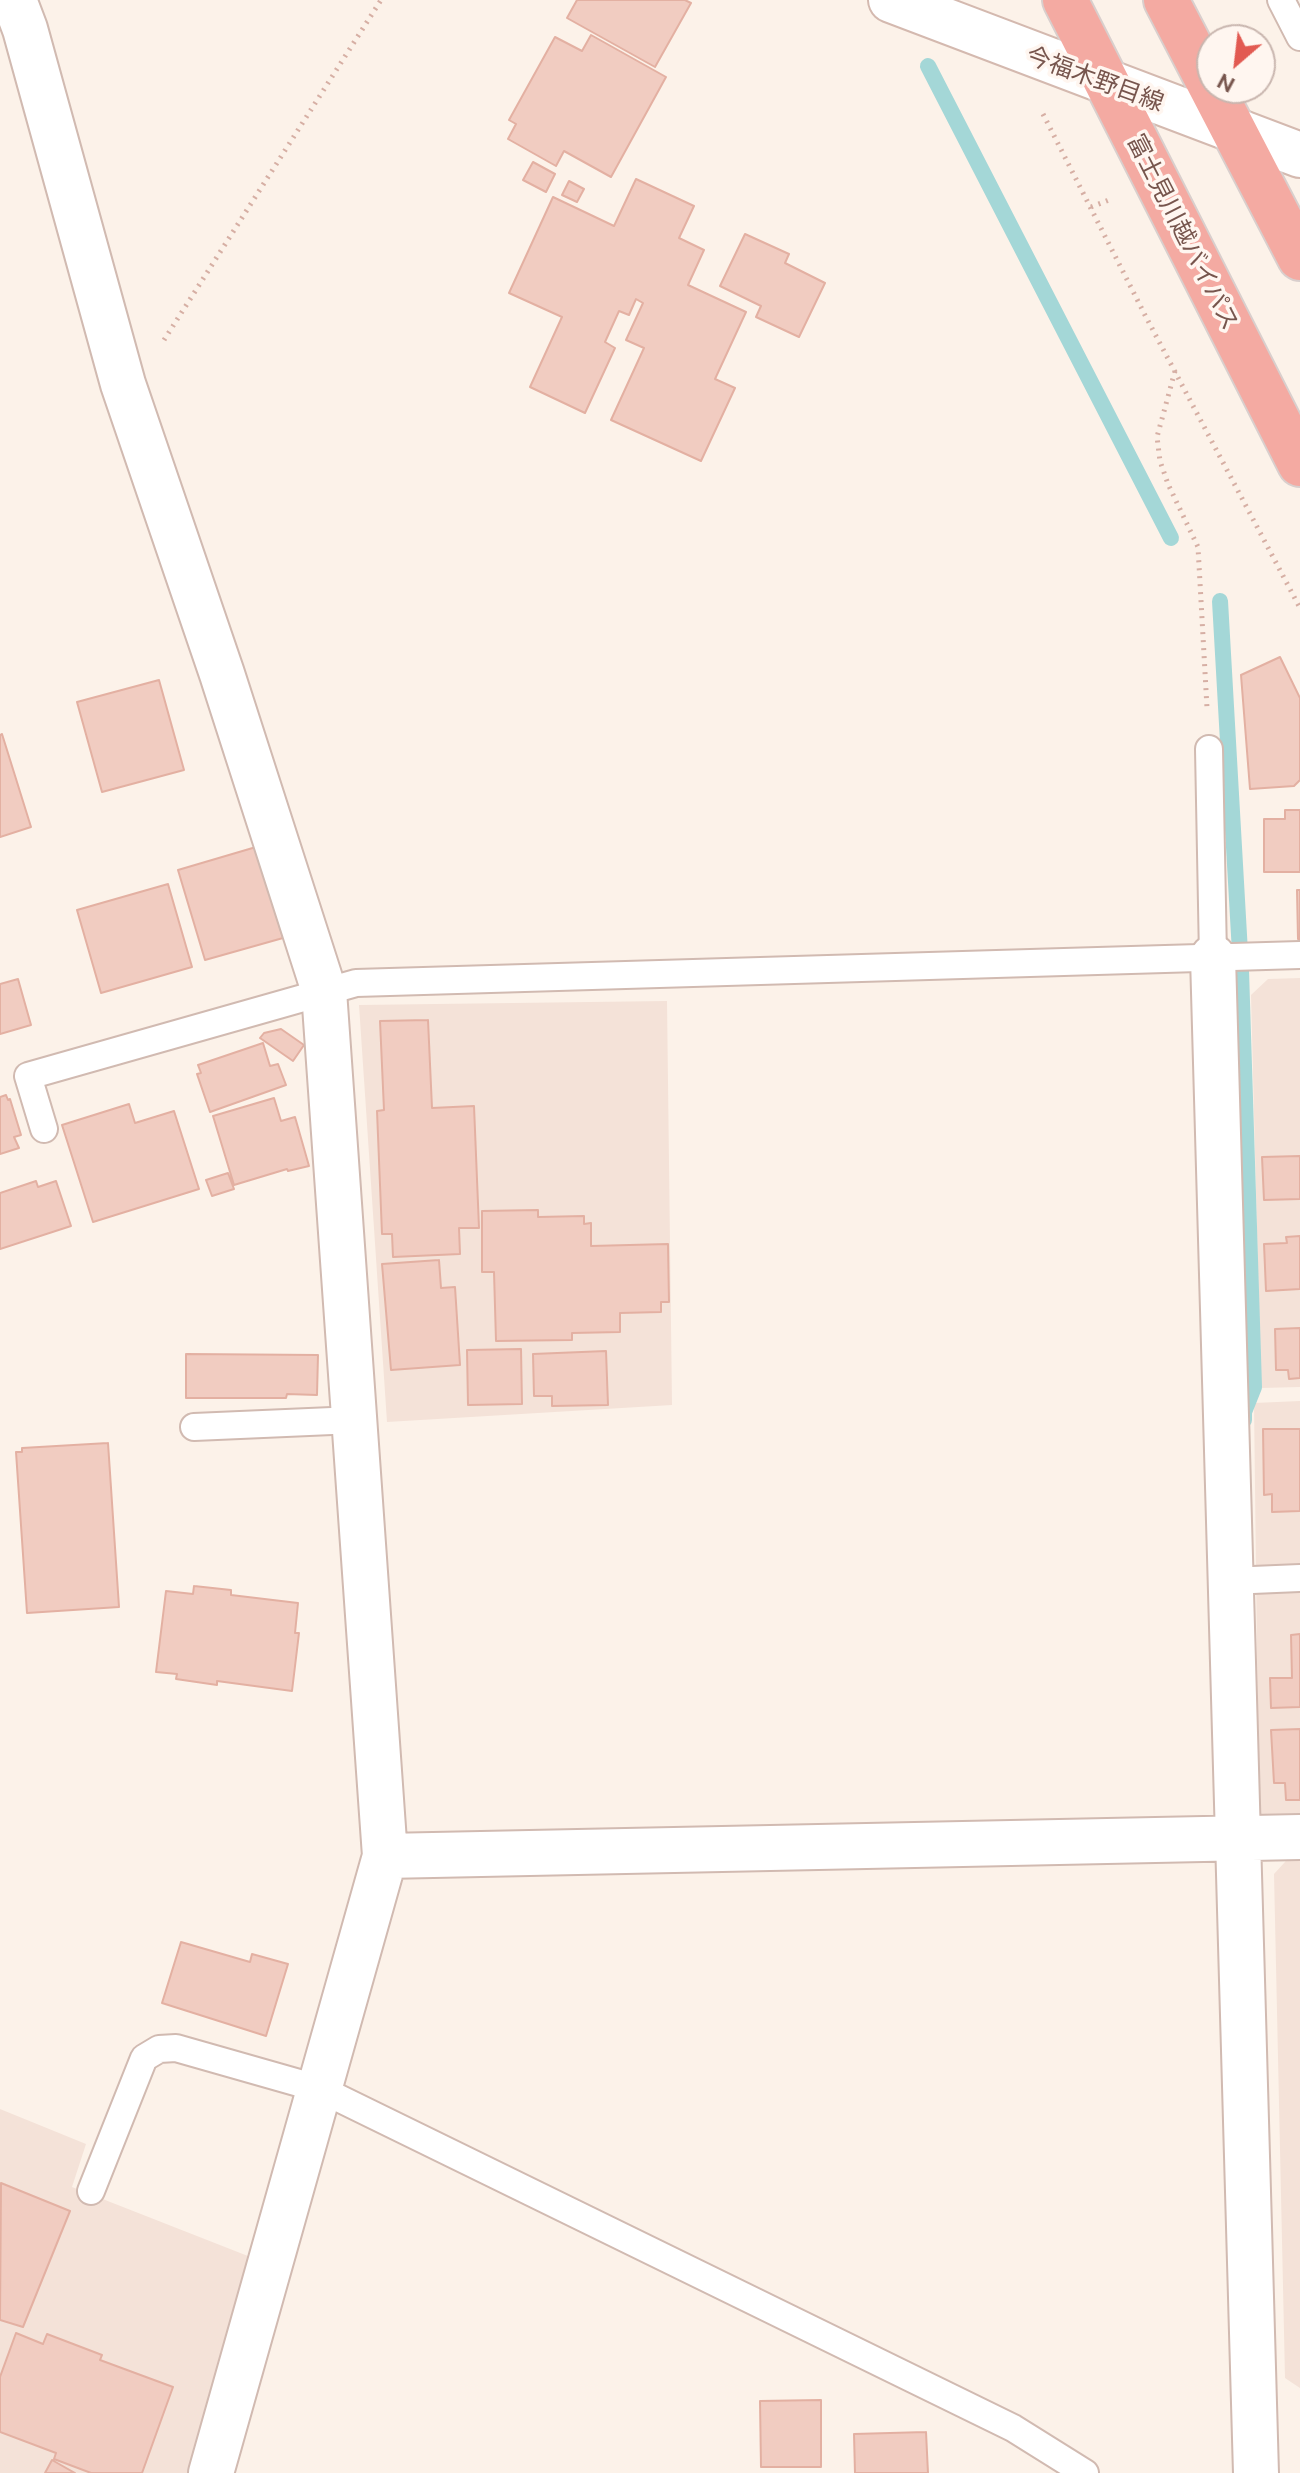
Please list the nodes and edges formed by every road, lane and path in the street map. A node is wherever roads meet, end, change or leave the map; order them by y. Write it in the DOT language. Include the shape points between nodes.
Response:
graph roads {
  1 [pos="14,0"];
  2 [pos="381,0"];
  3 [pos="891,0"];
  4 [pos="1065,0"];
  5 [pos="1166,0"];
  6 [pos="1281,0"];
  7 [pos="1300,37"];
  8 [pos="1110,84"];
  9 [pos="1044,116"];
  10 [pos="1231,129"];
  11 [pos="1300,155"];
  12 [pos="1300,258"];
  13 [pos="162,343"];
  14 [pos="1175,371"];
  15 [pos="1300,464"];
  16 [pos="1300,608"];
  17 [pos="1209,749"];
  18 [pos="1300,955"];
  19 [pos="1213,957"];
  20 [pos="324,991"];
  21 [pos="44,1129"];
  22 [pos="355,1420"];
  23 [pos="194,1427"];
  24 [pos="1300,1578"];
  25 [pos="1229,1581"];
  26 [pos="1300,1837"];
  27 [pos="1236,1838"];
  28 [pos="385,1856"];
  29 [pos="320,2089"];
  30 [pos="91,2191"];
  31 [pos="211,2473"];
  32 [pos="1085,2473"];
  33 [pos="1256,2473"];
  1 -- 20 [label="street" via="123,384"];
  2 -- 13 [label="path"];
  3 -- 8 [label="street, 今福木野目線"];
  4 -- 8 [label="highway, 富士見川越バイパス"];
  5 -- 10 [label="highway"];
  6 -- 7 [label="lane"];
  8 -- 10 [label="street, 今福木野目線"];
  8 -- 15 [label="highway, 富士見川越バイパス"];
  9 -- 14 [label="path"];
  10 -- 11 [label="street, 今福木野目線"];
  10 -- 12 [label="highway"];
  14 -- 16 [label="path"];
  14 -- 17 [label="path" via="1157,437 1168,484 1198,547"];
  17 -- 19 [label="lane"];
  18 -- 19 [label="lane"];
  19 -- 20 [label="lane" via="356,983"];
  19 -- 25 [label="street"];
  20 -- 21 [label="lane" via="28,1076"];
  20 -- 22 [label="street"];
  22 -- 23 [label="lane"];
  22 -- 28 [label="street"];
  24 -- 25 [label="lane"];
  25 -- 27 [label="street"];
  26 -- 27 [label="street"];
  27 -- 28 [label="street"];
  27 -- 33 [label="street"];
  28 -- 29 [label="street"];
  29 -- 30 [label="lane" via="176,2048 159,2049 144,2058"];
  29 -- 31 [label="street"];
  29 -- 32 [label="lane" via="1013,2428"];
}
